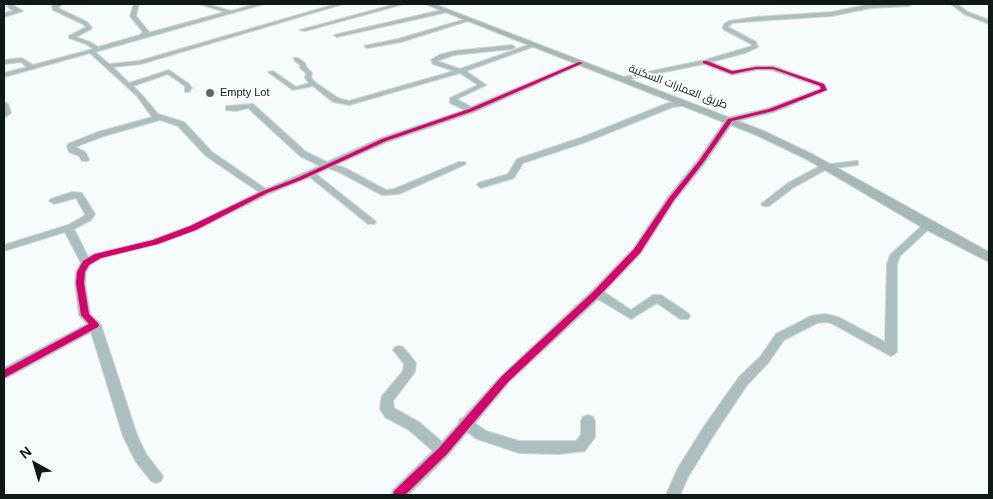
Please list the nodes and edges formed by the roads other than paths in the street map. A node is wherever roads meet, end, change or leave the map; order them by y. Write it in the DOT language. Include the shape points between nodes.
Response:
graph roads {
  1 [pos="8,4"];
  2 [pos="60,4"];
  3 [pos="136,4"];
  4 [pos="202,4"];
  5 [pos="261,4"];
  6 [pos="341,4"];
  7 [pos="401,4"];
  8 [pos="428,4"];
  9 [pos="910,4"];
  10 [pos="954,4"];
  11 [pos="446,11"];
  12 [pos="230,12"];
  13 [pos="4,15"];
  14 [pos="468,20"];
  15 [pos="989,22"];
  16 [pos="303,30"];
  17 [pos="337,35"];
  18 [pos="143,36"];
  19 [pos="367,46"];
  20 [pos="528,46"];
  21 [pos="96,51"];
  22 [pos="296,59"];
  23 [pos="4,62"];
  24 [pos="705,62"];
  25 [pos="580,63"];
  26 [pos="107,66"];
  27 [pos="33,68"];
  28 [pos="461,71"];
  29 [pos="270,72"];
  30 [pos="4,75"];
  31 [pos="620,78"];
  32 [pos="314,84"];
  33 [pos="129,85"];
  34 [pos="186,91"];
  35 [pos="685,103"];
  36 [pos="4,105"];
  37 [pos="230,108"];
  38 [pos="471,110"];
  39 [pos="4,116"];
  40 [pos="158,118"];
  41 [pos="730,120"];
  42 [pos="85,159"];
  43 [pos="855,163"];
  44 [pos="330,164"];
  45 [pos="462,164"];
  46 [pos="826,167"];
  47 [pos="310,173"];
  48 [pos="480,185"];
  49 [pos="265,192"];
  50 [pos="54,201"];
  51 [pos="766,204"];
  52 [pos="371,222"];
  53 [pos="928,225"];
  54 [pos="70,227"];
  55 [pos="4,248"];
  56 [pos="989,258"];
  57 [pos="86,263"];
  58 [pos="597,294"];
  59 [pos="684,316"];
  60 [pos="95,325"];
  61 [pos="399,350"];
  62 [pos="4,374"];
  63 [pos="588,421"];
  64 [pos="465,424"];
  65 [pos="443,451"];
  66 [pos="156,476"];
  67 [pos="398,495"];
  68 [pos="673,495"];
  1 -- 13 [label="street" via="20,11"];
  2 -- 21 [label="street" via="55,9 89,28 71,37 88,43"];
  3 -- 18 [label="street" via="133,16 146,32"];
  4 -- 12 [label="street"];
  5 -- 12 [label="street"];
  6 -- 26 [label="street" via="139,63"];
  7 -- 16 [label="street"];
  8 -- 11 [label="main road, طريق العمارات السكنية"];
  9 -- 24 [label="street" via="731,22 725,28 754,43 755,47"];
  10 -- 15 [label="street" via="966,13"];
  11 -- 14 [label="main road, طريق العمارات السكنية"];
  11 -- 17 [label="street"];
  12 -- 18 [label="street"];
  14 -- 19 [label="street" via="399,41"];
  14 -- 20 [label="main road, طريق العمارات السكنية"];
  18 -- 21 [label="street"];
  20 -- 25 [label="main road, طريق العمارات السكنية"];
  20 -- 28 [label="street"];
  20 -- 28 [label="street" via="449,54 434,61"];
  21 -- 26 [label="street"];
  21 -- 27 [label="street"];
  22 -- 32 [label="street" via="303,64"];
  23 -- 27 [label="street" via="22,60"];
  24 -- 31 [label="street"];
  24 -- 41 [label="street" via="732,73 773,68 825,88 771,110"];
  25 -- 31 [label="main road, طريق العمارات السكنية"];
  25 -- 38 [label="street"];
  26 -- 33 [label="street"];
  27 -- 30 [label="street"];
  28 -- 32 [label="street" via="349,103 336,100"];
  28 -- 38 [label="street" via="483,85 454,98 458,104"];
  29 -- 32 [label="street" via="295,89"];
  31 -- 35 [label="main road, طريق العمارات السكنية"];
  33 -- 34 [label="street" via="169,72 187,85"];
  33 -- 40 [label="street"];
  35 -- 41 [label="main road, طريق العمارات السكنية"];
  35 -- 48 [label="street" via="670,105 520,161 511,176"];
  36 -- 39 [label="street" via="7,113"];
  37 -- 44 [label="street" via="251,107 303,154"];
  38 -- 44 [label="street" via="384,140"];
  40 -- 42 [label="street" via="71,146"];
  40 -- 49 [label="street" via="181,124 209,154"];
  41 -- 46 [label="main road, طريق العمارات السكنية"];
  41 -- 58 [label="street" via="637,251"];
  43 -- 46 [label="street"];
  44 -- 45 [label="street" via="381,192 390,193"];
  44 -- 47 [label="street"];
  46 -- 51 [label="street" via="791,185"];
  46 -- 53 [label="main road, طريق العمارات السكنية"];
  47 -- 49 [label="street"];
  47 -- 52 [label="street"];
  49 -- 57 [label="street" via="193,228 155,242 98,256"];
  50 -- 54 [label="street" via="72,195 81,196 90,215"];
  53 -- 56 [label="main road, طريق العمارات السكنية"];
  53 -- 68 [label="street" via="895,255 892,264 891,351 834,320 824,318 815,319 780,337 710,429"];
  54 -- 55 [label="street"];
  54 -- 57 [label="street"];
  57 -- 60 [label="street" via="80,283 85,315"];
  58 -- 59 [label="street" via="631,315 657,298"];
  58 -- 64 [label="street" via="505,379"];
  60 -- 62 [label="street"];
  60 -- 66 [label="street" via="130,436 141,458"];
  61 -- 65 [label="street" via="410,363 409,372 387,400 387,409 414,426"];
  63 -- 64 [label="street" via="588,437 580,447 566,448 519,447 482,435"];
  64 -- 65 [label="street"];
  65 -- 67 [label="street"];
}
